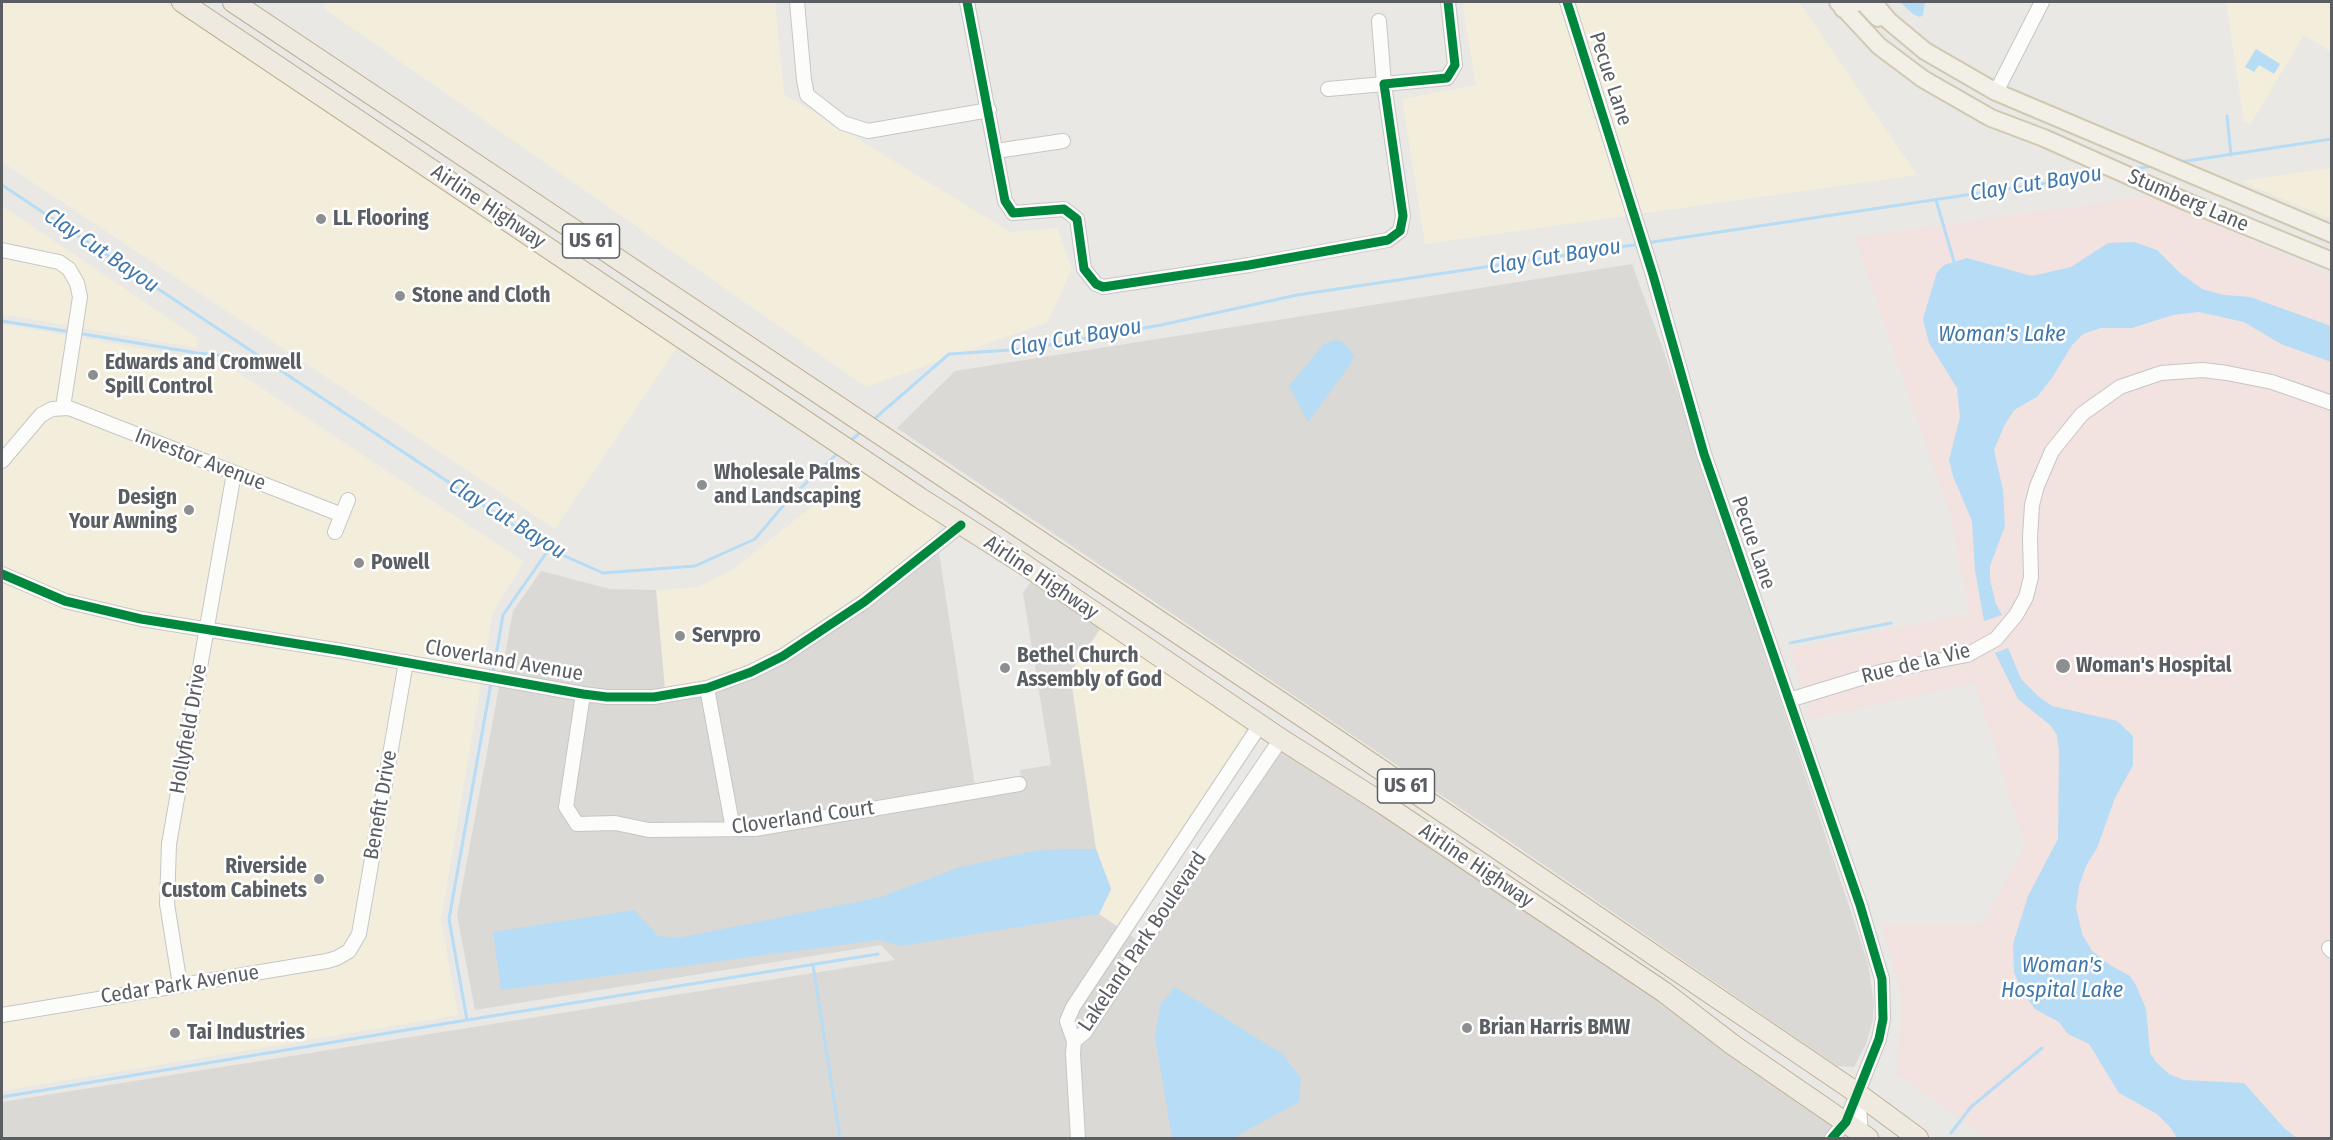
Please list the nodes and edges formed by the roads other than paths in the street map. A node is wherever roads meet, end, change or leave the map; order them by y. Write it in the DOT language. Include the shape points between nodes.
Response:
graph roads {
  1 [pos="182,2"];
  2 [pos="233,2"];
  3 [pos="797,2"];
  4 [pos="967,2"];
  5 [pos="1448,2"];
  6 [pos="1567,2"];
  7 [pos="1873,2"];
  8 [pos="2042,2"];
  9 [pos="1841,5"];
  10 [pos="1379,21"];
  11 [pos="1889,21"];
  12 [pos="307,51"];
  13 [pos="288,73"];
  14 [pos="1931,83"];
  15 [pos="1978,83"];
  16 [pos="1384,84"];
  17 [pos="1328,89"];
  18 [pos="1996,92"];
  19 [pos="989,110"];
  20 [pos="1063,141"];
  21 [pos="996,151"];
  22 [pos="505,183"];
  23 [pos="486,206"];
  24 [pos="2331,234"];
  25 [pos="2,250"];
  26 [pos="2331,261"];
  27 [pos="675,297"];
  28 [pos="658,321"];
  29 [pos="2331,403"];
  30 [pos="61,407"];
  31 [pos="2,462"];
  32 [pos="234,473"];
  33 [pos="348,500"];
  34 [pos="978,500"];
  35 [pos="342,515"];
  36 [pos="962,525"];
  37 [pos="335,532"];
  38 [pos="2,574"];
  39 [pos="206,630"];
  40 [pos="406,662"];
  41 [pos="707,688"];
  42 [pos="583,694"];
  43 [pos="1789,700"];
  44 [pos="1279,702"];
  45 [pos="1298,714"];
  46 [pos="1260,725"];
  47 [pos="1281,739"];
  48 [pos="1225,778"];
  49 [pos="1019,784"];
  50 [pos="1403,784"];
  51 [pos="1245,793"];
  52 [pos="1385,805"];
  53 [pos="1196,822"];
  54 [pos="733,829"];
  55 [pos="1214,836"];
  56 [pos="1149,893"];
  57 [pos="1167,906"];
  58 [pos="353,946"];
  59 [pos="180,985"];
  60 [pos="1083,992"];
  61 [pos="1103,1005"];
  62 [pos="2,1014"];
  63 [pos="1074,1041"];
  64 [pos="1857,1093"];
  65 [pos="1858,1133"];
  66 [pos="1078,1138"];
  67 [pos="1832,1138"];
  68 [pos="1918,1138"];
  1 -- 13 [label="highway, Airline Highway / US 61"];
  2 -- 12 [label="highway, Airline Highway / US 61"];
  3 -- 19 [label="street" via="807,95 843,123 868,131"];
  4 -- 19 [label="street"];
  5 -- 16 [label="street" via="1455,65 1447,78"];
  6 -- 43 [label="street, Pecue Lane" via="1653,275 1704,454"];
  7 -- 11 [label="main road, Stumberg Lane"];
  8 -- 18 [label="street"];
  9 -- 11 [label="main road" via="1864,3 1880,21"];
  9 -- 14 [label="main road, Stumberg Lane" via="1880,46"];
  10 -- 16 [label="street"];
  11 -- 15 [label="main road, Stumberg Lane" via="1925,51"];
  12 -- 13 [label="highway"];
  12 -- 22 [label="highway, Airline Highway / US 61"];
  13 -- 23 [label="highway, Airline Highway / US 61"];
  14 -- 15 [label="main road" via="1965,94"];
  14 -- 26 [label="main road, Stumberg Lane" via="1991,118"];
  15 -- 18 [label="main road, Stumberg Lane"];
  16 -- 17 [label="street"];
  16 -- 21 [label="street" via="1403,216 1400,231 1388,240 1249,265 1099,286 1084,269 1077,219 1064,209 1013,213 1005,201"];
  18 -- 24 [label="main road, Stumberg Lane"];
  19 -- 21 [label="street"];
  20 -- 21 [label="street"];
  22 -- 23 [label="highway"];
  22 -- 27 [label="highway, Airline Highway / US 61"];
  23 -- 28 [label="highway, Airline Highway / US 61"];
  25 -- 30 [label="street" via="51,259 69,269 80,291"];
  27 -- 28 [label="highway"];
  27 -- 34 [label="highway, Airline Highway / US 61"];
  28 -- 36 [label="highway, Airline Highway / US 61"];
  29 -- 43 [label="street, Rue de la Vie" via="2272,382 2203,370 2161,373 2121,387 2082,414 2052,450 2032,505 2028,588 2016,615 1995,639 1967,655 1884,671"];
  30 -- 31 [label="street" via="38,418"];
  30 -- 32 [label="street, Investor Avenue"];
  32 -- 35 [label="street, Investor Avenue"];
  32 -- 39 [label="street, Hollyfield Drive"];
  33 -- 35 [label="street"];
  34 -- 36 [label="highway"];
  34 -- 44 [label="highway, Airline Highway / US 61"];
  35 -- 37 [label="street"];
  36 -- 41 [label="street, Cloverland Avenue" via="864,602 783,656"];
  36 -- 46 [label="highway, Airline Highway / US 61"];
  38 -- 39 [label="street, Cloverland Avenue" via="66,601"];
  39 -- 40 [label="street, Cloverland Avenue"];
  39 -- 59 [label="street, Hollyfield Drive" via="168,859 167,904"];
  40 -- 42 [label="street, Cloverland Avenue"];
  40 -- 58 [label="street, Benefit Drive" via="359,934"];
  41 -- 42 [label="street, Cloverland Avenue" via="654,697"];
  41 -- 54 [label="street"];
  42 -- 54 [label="street, Cloverland Court" via="566,807 577,824 615,823 649,830"];
  43 -- 64 [label="street, Pecue Lane" via="1882,979 1879,1039"];
  44 -- 45 [label="highway, Airline Highway / US 61"];
  44 -- 46 [label="highway"];
  45 -- 47 [label="highway"];
  45 -- 50 [label="highway, Airline Highway / US 61"];
  46 -- 47 [label="highway, Airline Highway / US 61"];
  46 -- 48 [label="street, Lakeland Park Boulevard"];
  47 -- 51 [label="street, Lakeland Park Boulevard"];
  47 -- 52 [label="highway, Airline Highway / US 61"];
  48 -- 51 [label="street"];
  48 -- 53 [label="street, Lakeland Park Boulevard"];
  49 -- 54 [label="street, Cloverland Court"];
  50 -- 52 [label="highway"];
  50 -- 64 [label="highway, Airline Highway / US 61"];
  51 -- 55 [label="street, Lakeland Park Boulevard"];
  52 -- 65 [label="highway, Airline Highway / US 61" via="1664,992"];
  53 -- 55 [label="street"];
  53 -- 56 [label="street, Lakeland Park Boulevard"];
  55 -- 57 [label="street, Lakeland Park Boulevard"];
  56 -- 57 [label="street"];
  56 -- 60 [label="street, Lakeland Park Boulevard"];
  57 -- 61 [label="street, Lakeland Park Boulevard"];
  58 -- 59 [label="street, Cedar Park Avenue" via="344,955 327,961"];
  59 -- 62 [label="street, Cedar Park Avenue"];
  60 -- 61 [label="street"];
  60 -- 63 [label="street, Lakeland Park Boulevard" via="1067,1021"];
  61 -- 63 [label="street, Lakeland Park Boulevard"];
  63 -- 66 [label="street"];
  64 -- 65 [label="street, Pecue Lane"];
  64 -- 65 [label="street"];
  64 -- 68 [label="highway, Airline Highway / US 61"];
  65 -- 67 [label="street"];
}
